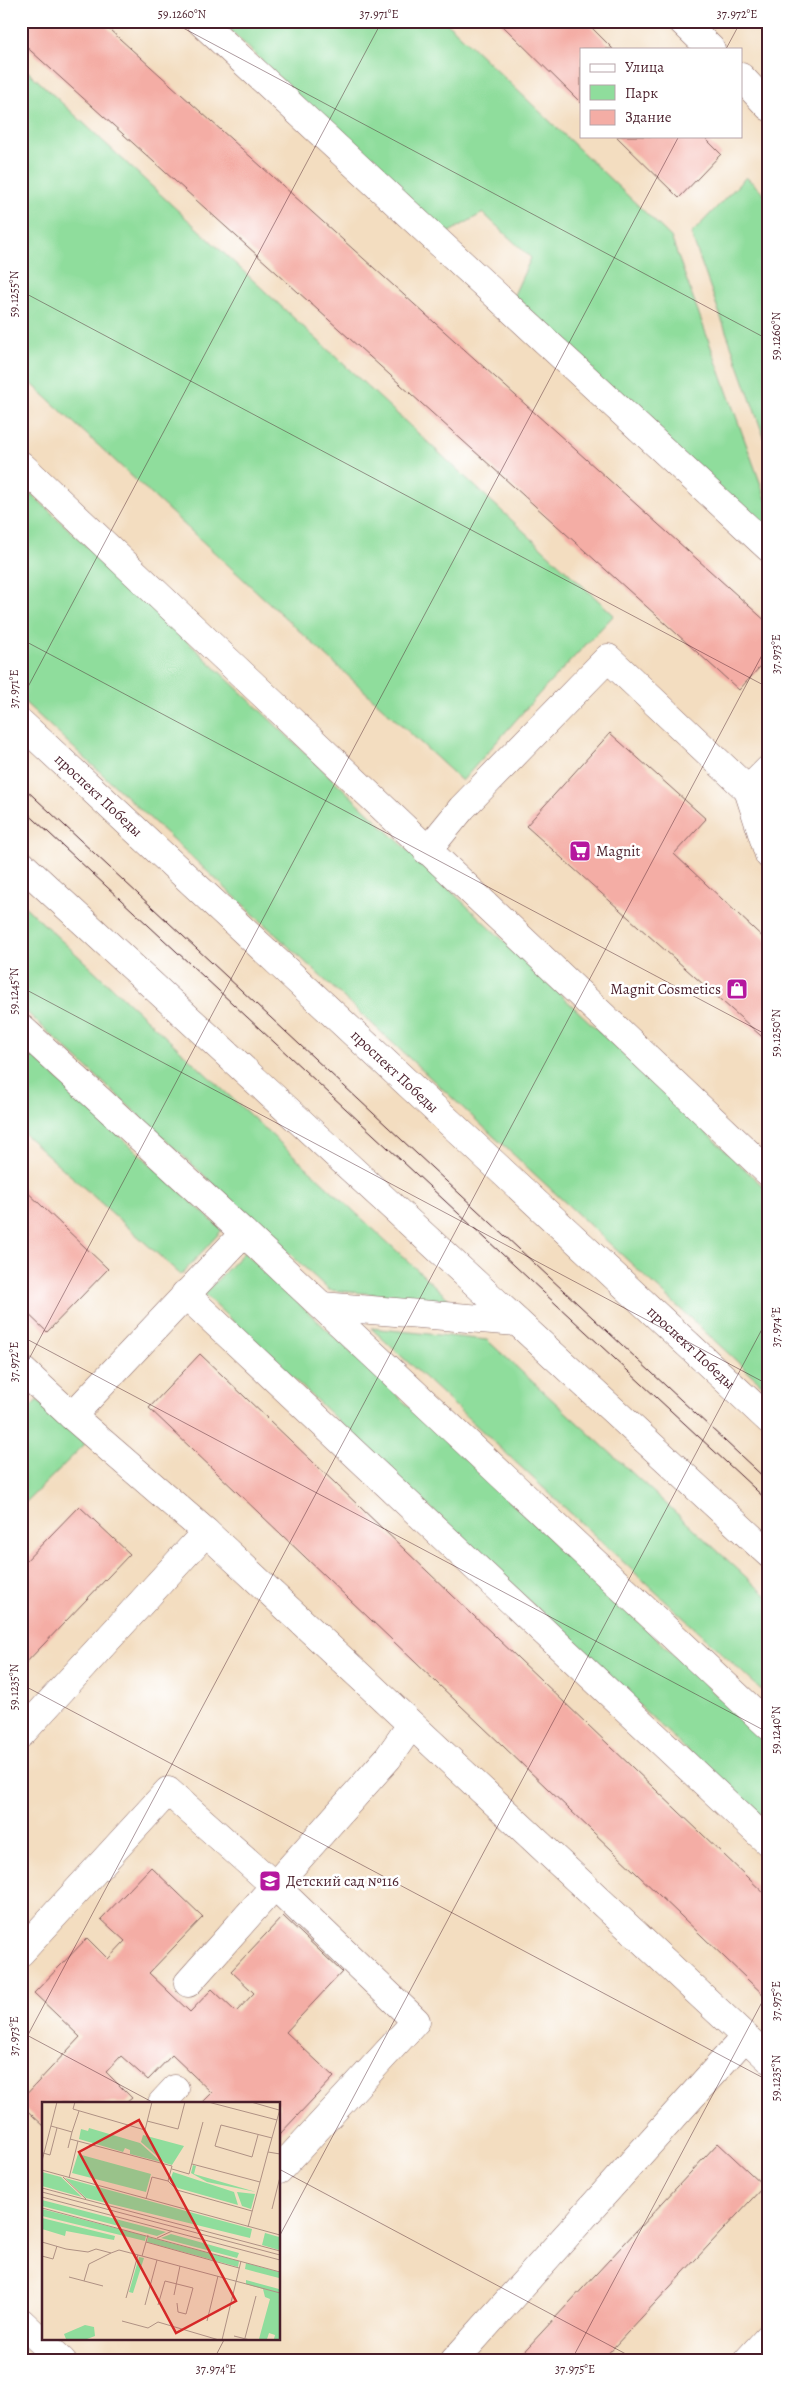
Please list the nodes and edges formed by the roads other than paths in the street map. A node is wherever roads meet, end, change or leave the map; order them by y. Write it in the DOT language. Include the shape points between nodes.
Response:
graph roads {
  1 [pos="200,21"];
  2 [pos="682,21"];
  3 [pos="710,48"];
  4 [pos="742,78"];
  5 [pos="769,107"];
  6 [pos="21,465"];
  7 [pos="769,548"];
  8 [pos="21,723"];
  9 [pos="769,769"];
  10 [pos="748,790"];
  11 [pos="427,851"];
  12 [pos="769,855"];
  13 [pos="21,864"];
  14 [pos="21,1028"];
  15 [pos="769,1173"];
  16 [pos="244,1232"];
  17 [pos="185,1294"];
  18 [pos="322,1306"];
  19 [pos="517,1322"];
  20 [pos="26,1383"];
  21 [pos="72,1416"];
  22 [pos="769,1420"];
  23 [pos="206,1532"];
  24 [pos="769,1554"];
  25 [pos="411,1725"];
  26 [pos="769,1726"];
  27 [pos="21,1734"];
  28 [pos="769,1843"];
  29 [pos="275,1886"];
  30 [pos="21,1952"];
  31 [pos="188,1983"];
  32 [pos="745,2037"];
  33 [pos="769,2059"];
  34 [pos="280,2169"];
  35 [pos="21,2322"];
  36 [pos="769,2337"];
  37 [pos="62,2361"];
  38 [pos="454,2361"];
  39 [pos="748,2361"];
  1 -- 7 [label="main road"];
  2 -- 3 [label="main road"];
  4 -- 5 [label="main road"];
  6 -- 11 [label="main road"];
  8 -- 22 [label="main road, проспект Победы"];
  9 -- 10 [label="main road"];
  10 -- 11 [label="main road" via="608,658 462,808"];
  10 -- 12 [label="main road"];
  11 -- 15 [label="main road"];
  13 -- 19 [label="main road"];
  14 -- 16 [label="main road"];
  16 -- 17 [label="main road"];
  16 -- 18 [label="main road"];
  17 -- 21 [label="main road"];
  17 -- 28 [label="main road"];
  18 -- 19 [label="main road"];
  18 -- 26 [label="main road"];
  19 -- 24 [label="main road"];
  20 -- 21 [label="main road"];
  21 -- 23 [label="main road"];
  23 -- 25 [label="main road"];
  23 -- 27 [label="main road"];
  25 -- 29 [label="main road" via="388,1758"];
  25 -- 32 [label="main road"];
  29 -- 30 [label="main road" via="168,1791"];
  29 -- 31 [label="main road"];
  29 -- 34 [label="main road" via="416,2021"];
  32 -- 33 [label="main road"];
  32 -- 38 [label="main road"];
  35 -- 37 [label="main road"];
  36 -- 39 [label="main road"];
}
